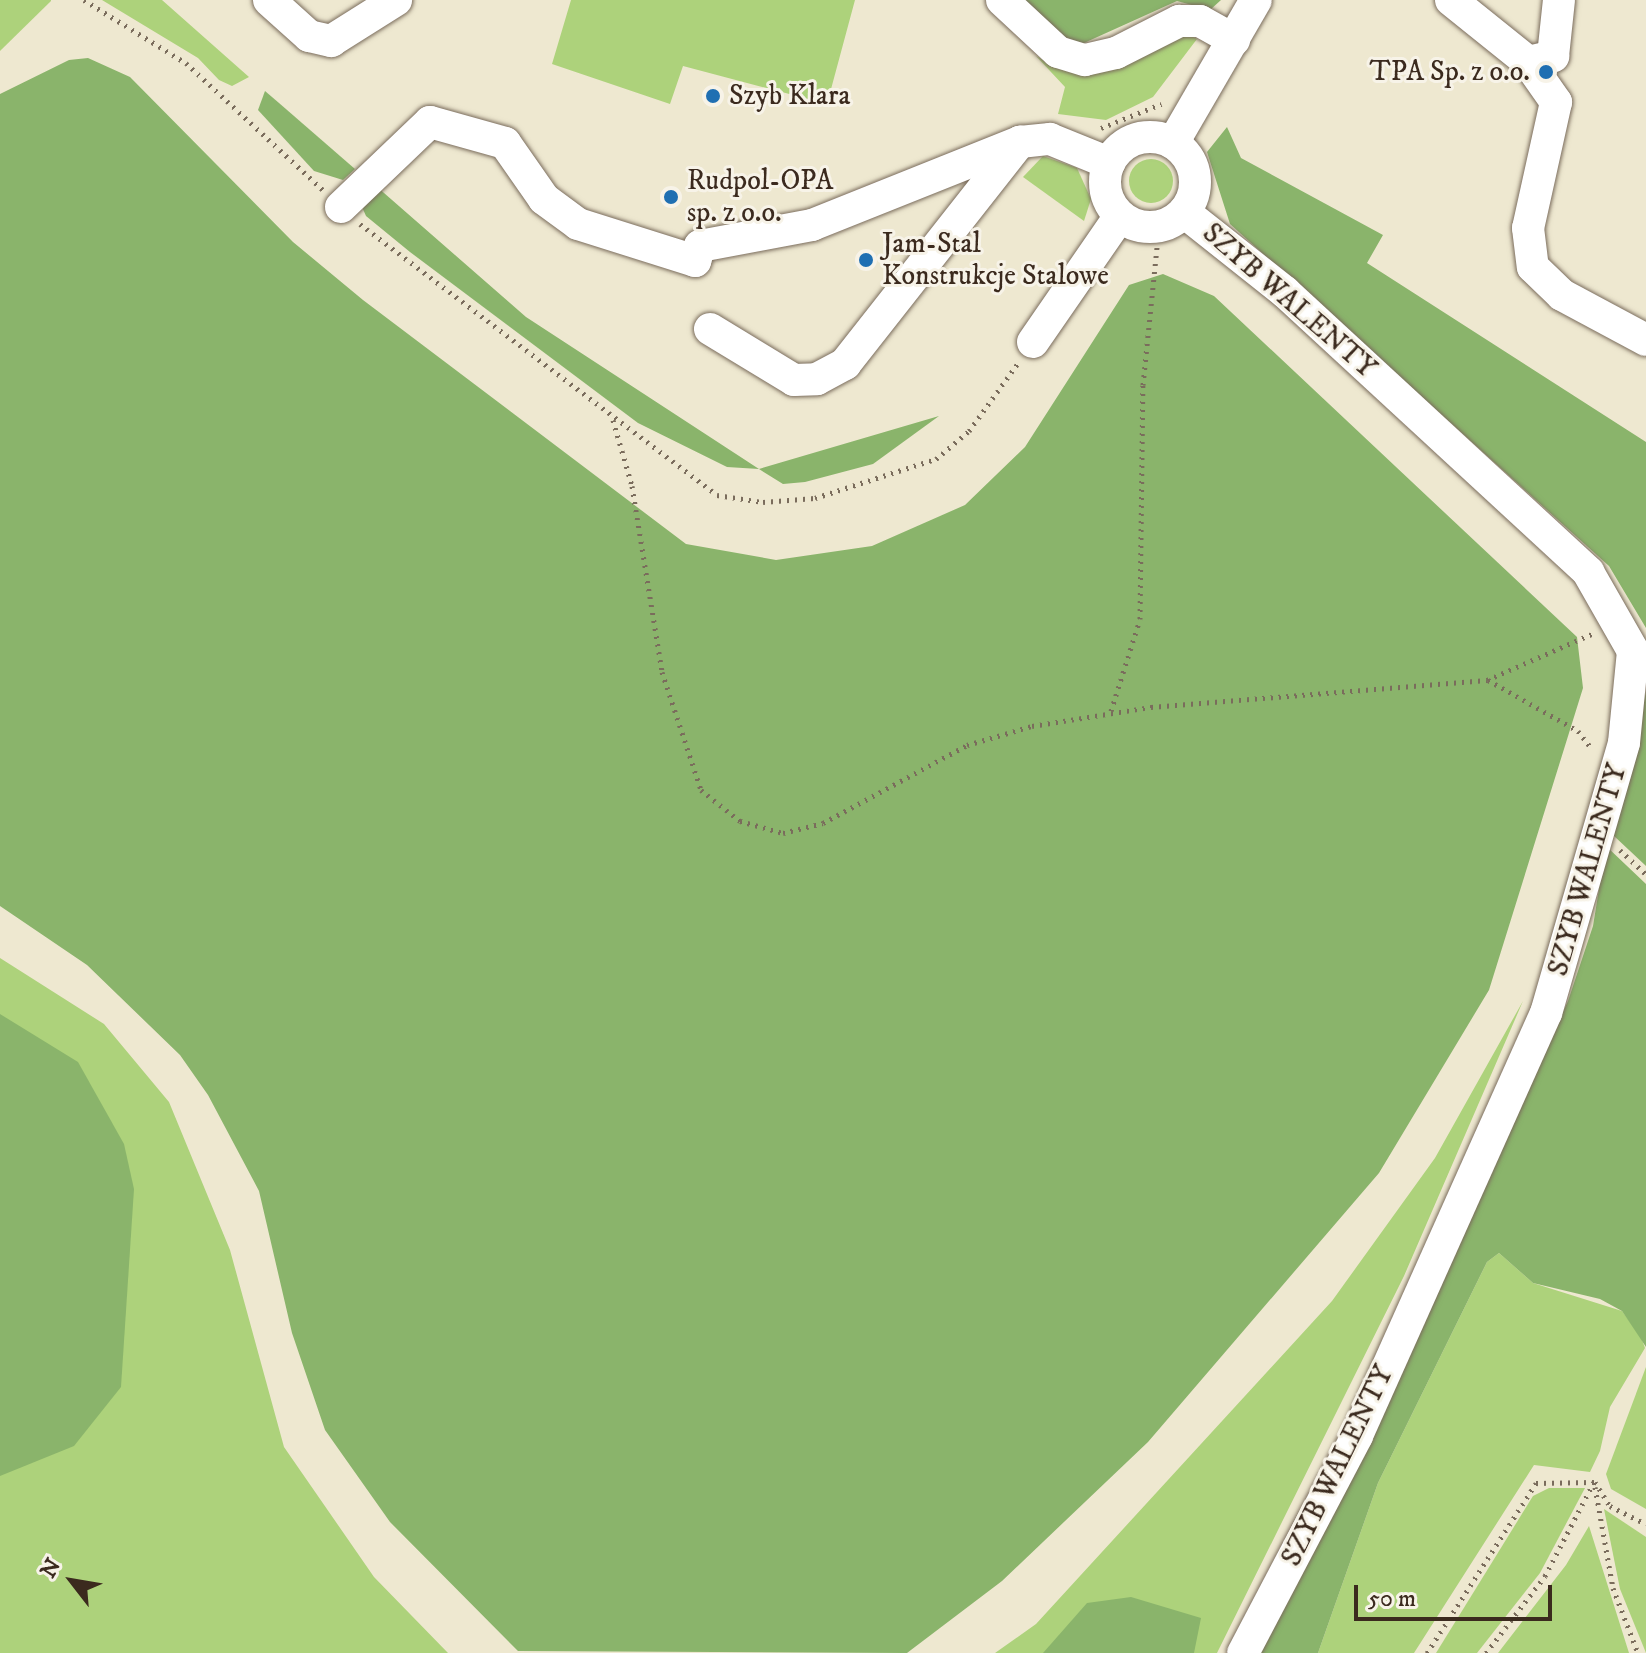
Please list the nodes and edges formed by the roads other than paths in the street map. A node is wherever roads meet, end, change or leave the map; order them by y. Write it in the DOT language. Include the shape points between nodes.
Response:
graph roads {
  1 [pos="269,0"];
  2 [pos="396,0"];
  3 [pos="1002,0"];
  4 [pos="1256,0"];
  5 [pos="1451,0"];
  6 [pos="1559,0"];
  7 [pos="1234,40"];
  8 [pos="1528,62"];
  9 [pos="1020,142"];
  10 [pos="1173,143"];
  11 [pos="1109,163"];
  12 [pos="341,207"];
  13 [pos="1120,216"];
  14 [pos="1172,219"];
  15 [pos="710,329"];
  16 [pos="1646,340"];
  17 [pos="1033,342"];
  18 [pos="1243,1653"];
  1 -- 2 [label="street" via="309,36 331,41"];
  3 -- 7 [label="street" via="1058,52 1085,60 1116,53 1179,21 1200,21"];
  4 -- 7 [label="street"];
  5 -- 8 [label="street"];
  6 -- 8 [label="street" via="1553,56"];
  7 -- 10 [label="street"];
  8 -- 16 [label="street" via="1556,102 1528,228 1533,267 1562,295"];
  9 -- 11 [label="street" via="1050,139"];
  9 -- 12 [label="street" via="812,225 700,246 695,261 559,214 505,143 443,122 417,128"];
  9 -- 15 [label="street" via="845,364 817,379 794,380"];
  10 -- 11 [label="street" via="1129,141"];
  10 -- 14 [label="street" via="1195,174"];
  11 -- 13 [label="street" via="1106,191"];
  13 -- 14 [label="street"];
  13 -- 17 [label="street"];
  14 -- 18 [label="street, SZYB WALENTY" via="1285,292 1554,539 1619,616 1633,651 1615,779 1546,1013 1357,1436"];
}
